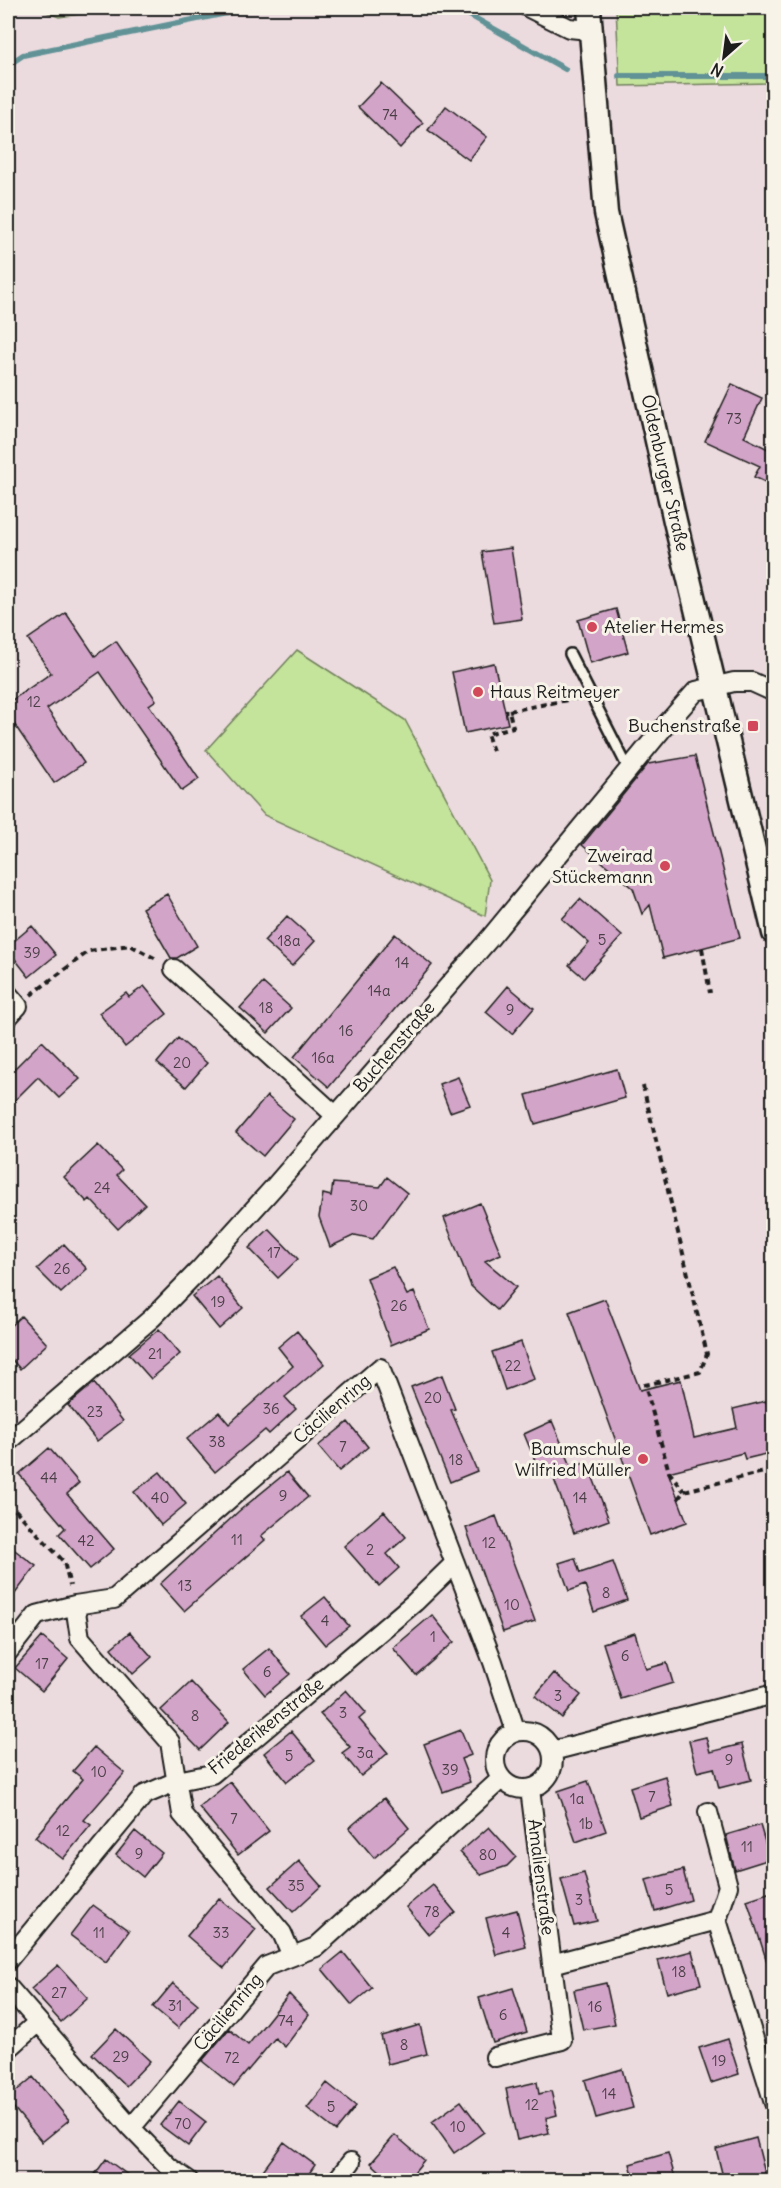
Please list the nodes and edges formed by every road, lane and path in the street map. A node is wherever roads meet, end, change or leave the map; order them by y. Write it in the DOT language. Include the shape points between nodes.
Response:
graph roads {
  1 [pos="528,8"];
  2 [pos="589,8"];
  3 [pos="590,30"];
  4 [pos="570,654"];
  5 [pos="715,686"];
  6 [pos="774,692"];
  7 [pos="591,696"];
  8 [pos="493,751"];
  9 [pos="629,770"];
  10 [pos="774,933"];
  11 [pos="702,948"];
  12 [pos="174,969"];
  13 [pos="710,993"];
  14 [pos="11,1006"];
  15 [pos="644,1086"];
  16 [pos="335,1115"];
  17 [pos="8,1442"];
  18 [pos="772,1470"];
  19 [pos="684,1491"];
  20 [pos="678,1499"];
  21 [pos="8,1502"];
  22 [pos="455,1563"];
  23 [pos="75,1605"];
  24 [pos="8,1652"];
  25 [pos="774,1694"];
  26 [pos="516,1732"];
  27 [pos="552,1751"];
  28 [pos="501,1779"];
  29 [pos="177,1781"];
  30 [pos="530,1789"];
  31 [pos="708,1812"];
  32 [pos="717,1920"];
  33 [pos="292,1956"];
  34 [pos="8,1960"];
  35 [pos="552,1964"];
  36 [pos="8,1987"];
  37 [pos="38,2022"];
  38 [pos="8,2049"];
  39 [pos="495,2057"];
  40 [pos="774,2103"];
  41 [pos="131,2128"];
  42 [pos="351,2162"];
  43 [pos="188,2181"];
  44 [pos="337,2181"];
  1 -- 3 [label="street" via="569,28"];
  2 -- 3 [label="street, Oldenburger Straße"];
  3 -- 5 [label="street, Oldenburger Straße" via="606,213"];
  4 -- 7 [label="lane"];
  5 -- 6 [label="street" via="752,682"];
  5 -- 9 [label="street, Buchenstraße" via="696,691"];
  5 -- 10 [label="street, Oldenburger Straße"];
  7 -- 8 [label="path" via="506,711 513,727 488,734"];
  7 -- 9 [label="lane"];
  9 -- 16 [label="street, Buchenstraße" via="490,938"];
  11 -- 13 [label="path"];
  12 -- 14 [label="path" via="130,945 89,951"];
  12 -- 16 [label="street"];
  15 -- 19 [label="path" via="707,1354 700,1372 645,1385 669,1472"];
  16 -- 17 [label="street, Buchenstraße" via="152,1318"];
  18 -- 19 [label="path"];
  19 -- 20 [label="path"];
  21 -- 23 [label="path" via="64,1562"];
  22 -- 23 [label="street, Cäcilienring" via="380,1368 114,1599"];
  22 -- 26 [label="street, Cäcilienring"];
  22 -- 29 [label="street, Friederikenstraße" via="415,1602 212,1774"];
  23 -- 24 [label="street, Cäcilienring" via="38,1615"];
  23 -- 29 [label="street" via="80,1638 170,1742"];
  25 -- 27 [label="street"];
  26 -- 27 [label="street" via="538,1734"];
  26 -- 28 [label="street" via="507,1736 496,1751 494,1761"];
  27 -- 30 [label="street" via="550,1775"];
  28 -- 30 [label="street" via="514,1788"];
  28 -- 33 [label="street, Cäcilienring" via="316,1947"];
  29 -- 33 [label="street" via="182,1814 282,1933"];
  29 -- 34 [label="street, Friederikenstraße" via="144,1795"];
  30 -- 35 [label="street, Amalienstraße"];
  31 -- 32 [label="street" via="728,1886"];
  32 -- 35 [label="street"];
  32 -- 40 [label="street"];
  33 -- 41 [label="street, Cäcilienring" via="267,1966"];
  35 -- 39 [label="street, Amalienstraße" via="562,2040"];
  36 -- 37 [label="street"];
  37 -- 38 [label="street"];
  37 -- 41 [label="street"];
  41 -- 43 [label="street"];
  42 -- 44 [label="street"];
}
